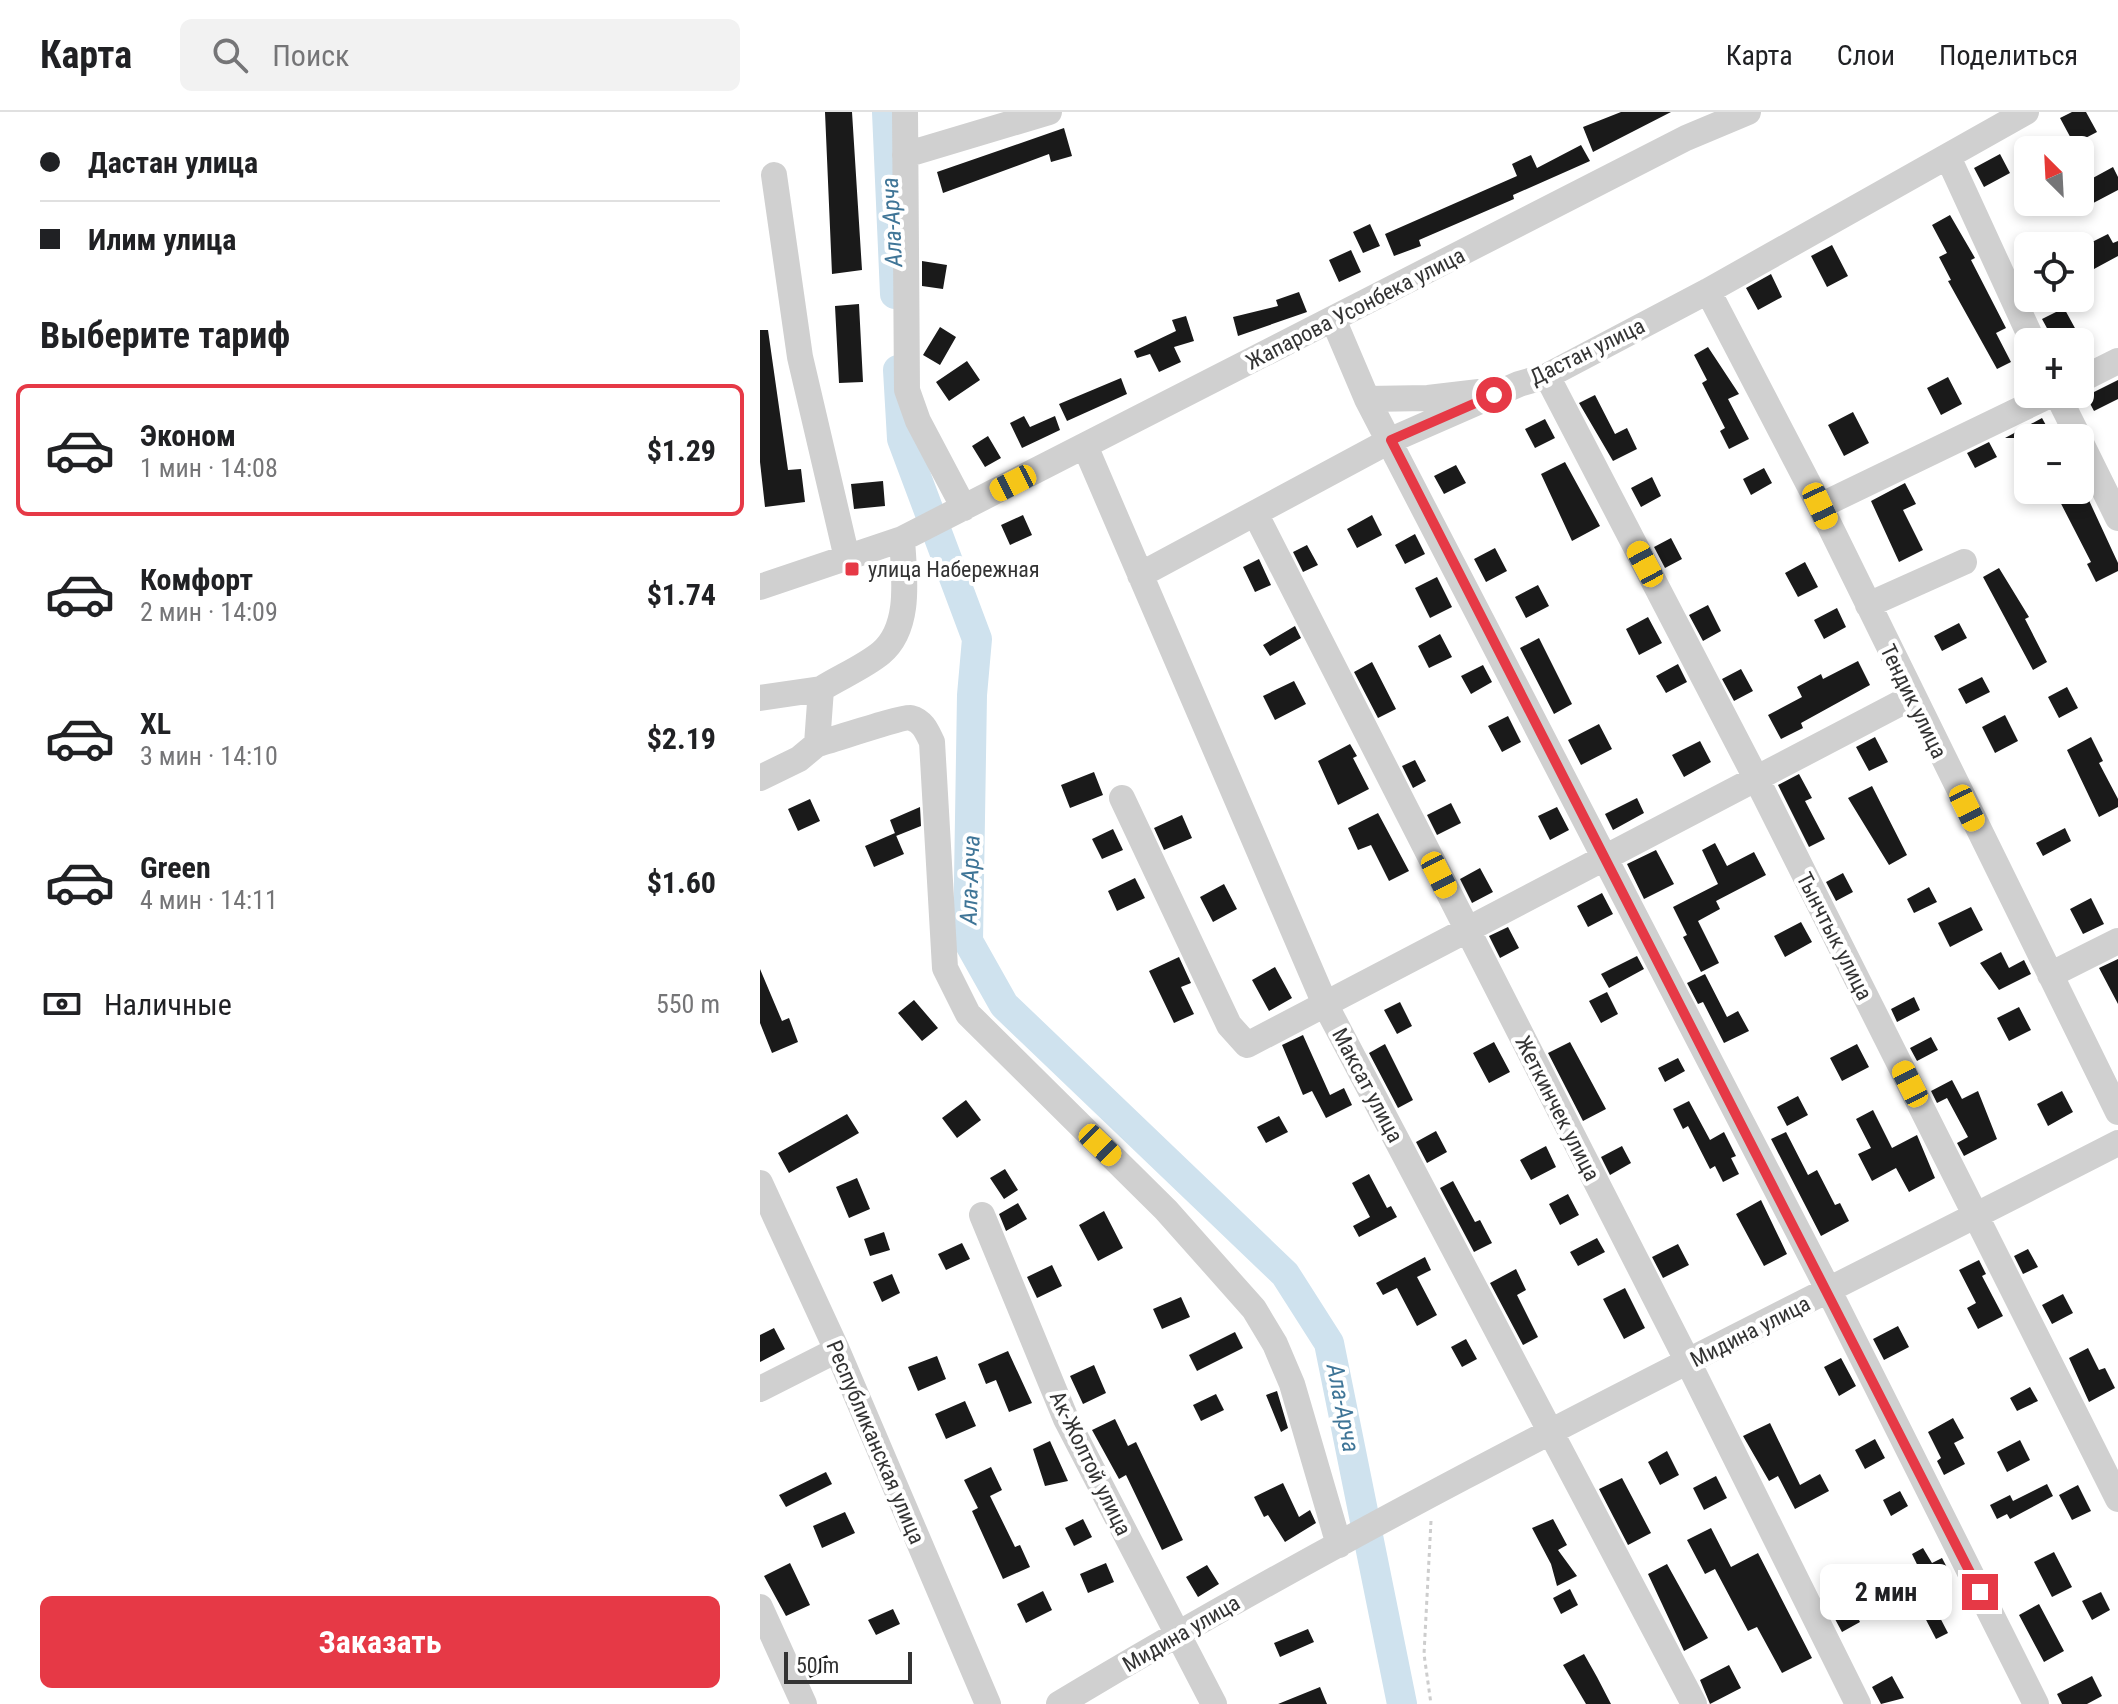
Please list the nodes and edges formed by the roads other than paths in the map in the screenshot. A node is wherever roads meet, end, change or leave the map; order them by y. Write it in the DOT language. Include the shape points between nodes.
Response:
graph roads {
  1 [pos="905,112"];
  2 [pos="1049,112"];
  3 [pos="1748,112"];
  4 [pos="2026,112"];
  5 [pos="905,155"];
  6 [pos="1948,157"];
  7 [pos="774,175"];
  8 [pos="1708,291"];
  9 [pos="1333,319"];
  10 [pos="2027,328"];
  11 [pos="2118,361"];
  12 [pos="2094,373"];
  13 [pos="1547,376"];
  14 [pos="1519,384"];
  15 [pos="1367,399"];
  16 [pos="2026,408"];
  17 [pos="1391,440"];
  18 [pos="1085,446"];
  19 [pos="2094,469"];
  20 [pos="1820,506"];
  21 [pos="964,508"];
  22 [pos="1255,513"];
  23 [pos="2118,518"];
  24 [pos="902,539"];
  25 [pos="847,558"];
  26 [pos="1964,562"];
  27 [pos="1140,575"];
  28 [pos="760,587"];
  29 [pos="1868,605"];
  30 [pos="821,689"];
  31 [pos="1912,697"];
  32 [pos="760,698"];
  33 [pos="817,744"];
  34 [pos="760,778"];
  35 [pos="1757,780"];
  36 [pos="1122,798"];
  37 [pos="1606,858"];
  38 [pos="1467,930"];
  39 [pos="2118,941"];
  40 [pos="2050,975"];
  41 [pos="1325,1004"];
  42 [pos="2118,1112"];
  43 [pos="2118,1143"];
  44 [pos="760,1183"];
  45 [pos="982,1215"];
  46 [pos="1977,1215"];
  47 [pos="1829,1291"];
  48 [pos="837,1350"];
  49 [pos="1688,1362"];
  50 [pos="760,1389"];
  51 [pos="1551,1432"];
  52 [pos="2118,1499"];
  53 [pos="1343,1544"];
  54 [pos="760,1607"];
  55 [pos="1178,1632"];
  56 [pos="804,1704"];
  57 [pos="988,1704"];
  58 [pos="1059,1704"];
  59 [pos="1214,1704"];
  60 [pos="1694,1704"];
  61 [pos="1858,1704"];
  62 [pos="2036,1704"];
  1 -- 5 [label="street"];
  2 -- 5 [label="street"];
  3 -- 9 [label="street, Жапарова Усонбека улица" via="1686,138"];
  4 -- 6 [label="street, Дастан улица"];
  5 -- 21 [label="street" via="907,390"];
  6 -- 8 [label="street, Дастан улица"];
  6 -- 10 [label="street"];
  7 -- 25 [label="street" via="800,357"];
  8 -- 13 [label="street, Дастан улица"];
  8 -- 20 [label="street, Тендик улица"];
  9 -- 15 [label="street"];
  9 -- 18 [label="street, Жапарова Усонбека улица"];
  11 -- 12 [label="street"];
  13 -- 14 [label="street, Дастан улица"];
  13 -- 35 [label="street, Тынчтык улица"];
  14 -- 15 [label="street" via="1461,395"];
  14 -- 17 [label="street, Дастан улица"];
  15 -- 17 [label="street"];
  16 -- 20 [label="street"];
  17 -- 22 [label="street, Дастан улица"];
  17 -- 37 [label="street"];
  18 -- 21 [label="street, Жапарова Усонбека улица"];
  18 -- 27 [label="street, Максат улица"];
  19 -- 23 [label="street"];
  20 -- 29 [label="street, Тендик улица"];
  21 -- 24 [label="street, Жапарова Усонбека улица"];
  22 -- 27 [label="street, Дастан улица"];
  22 -- 38 [label="street, Жеткинчек улица"];
  24 -- 25 [label="street, Жапарова Усонбека улица"];
  24 -- 30 [label="street" via="904,594 897,631 881,652"];
  25 -- 28 [label="street, Жапарова Усонбека улица"];
  26 -- 29 [label="street"];
  27 -- 41 [label="street, Максат улица"];
  29 -- 31 [label="street, Тендик улица"];
  30 -- 32 [label="street"];
  30 -- 33 [label="street"];
  31 -- 35 [label="street"];
  31 -- 40 [label="street, Тендик улица"];
  33 -- 34 [label="street"];
  33 -- 53 [label="street" via="901,718 913,718 925,727 932,742 945,968 951,986 968,1014 1166,1210 1254,1309 1292,1384"];
  35 -- 37 [label="street"];
  35 -- 46 [label="street, Тынчтык улица"];
  36 -- 41 [label="street" via="1229,1025 1247,1045"];
  37 -- 38 [label="street"];
  37 -- 47 [label="street"];
  38 -- 41 [label="street"];
  38 -- 49 [label="street, Жеткинчек улица"];
  39 -- 40 [label="street"];
  40 -- 42 [label="street, Тендик улица"];
  41 -- 51 [label="street, Максат улица"];
  43 -- 46 [label="street, Мидина улица"];
  44 -- 48 [label="street, Республиканская улица"];
  45 -- 55 [label="street, Ак-Жолтой улица" via="1066,1419"];
  46 -- 47 [label="street, Мидина улица"];
  46 -- 52 [label="street, Тынчтык улица"];
  47 -- 49 [label="street, Мидина улица"];
  47 -- 62 [label="street"];
  48 -- 50 [label="street"];
  48 -- 57 [label="street, Республиканская улица"];
  49 -- 51 [label="street, Мидина улица"];
  49 -- 61 [label="street, Жеткинчек улица"];
  51 -- 53 [label="street, Мидина улица"];
  51 -- 60 [label="street, Максат улица"];
  53 -- 55 [label="street, Мидина улица"];
  54 -- 56 [label="street"];
  55 -- 58 [label="street, Мидина улица"];
  55 -- 59 [label="street, Ак-Жолтой улица"];
}
